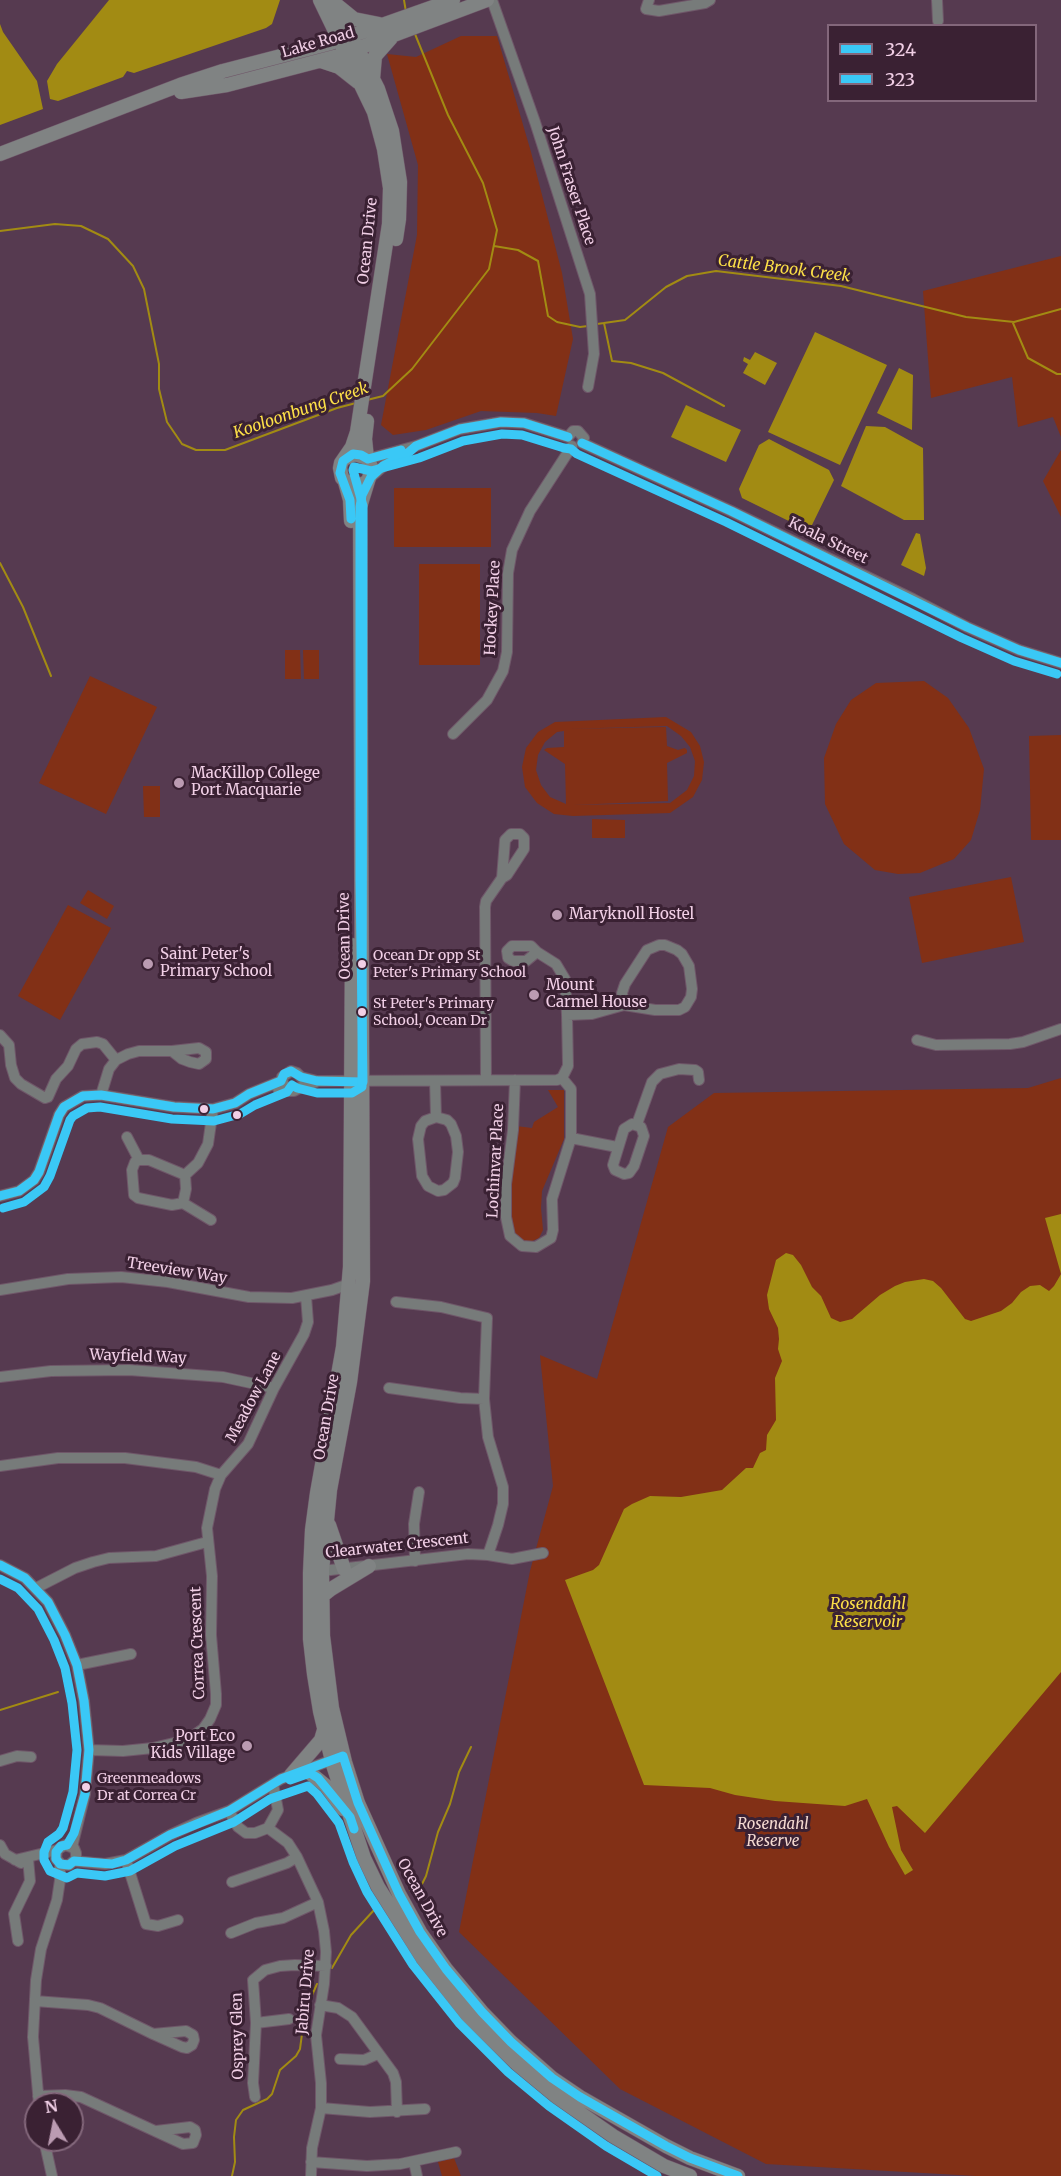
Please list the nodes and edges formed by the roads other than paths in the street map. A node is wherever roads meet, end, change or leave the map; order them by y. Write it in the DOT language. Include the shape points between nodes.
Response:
graph roads {
  1 [pos="453,0"];
  2 [pos="487,0"];
  3 [pos="492,0"];
  4 [pos="710,0"];
  5 [pos="937,0"];
  6 [pos="328,3"];
  7 [pos="648,4"];
  8 [pos="416,20"];
  9 [pos="938,21"];
  10 [pos="394,28"];
  11 [pos="345,38"];
  12 [pos="311,48"];
  13 [pos="352,51"];
  14 [pos="320,61"];
  15 [pos="368,82"];
  16 [pos="152,97"];
  17 [pos="0,154"];
  18 [pos="588,387"];
  19 [pos="364,412"];
  20 [pos="574,442"];
  21 [pos="416,446"];
  22 [pos="367,458"];
  23 [pos="344,459"];
  24 [pos="369,479"];
  25 [pos="345,482"];
  26 [pos="1061,663"];
  27 [pos="453,734"];
  28 [pos="502,878"];
  29 [pos="534,949"];
  30 [pos="624,1005"];
  31 [pos="567,1015"];
  32 [pos="1061,1029"];
  33 [pos="0,1035"];
  34 [pos="917,1040"];
  35 [pos="172,1051"];
  36 [pos="116,1060"];
  37 [pos="562,1078"];
  38 [pos="486,1080"];
  39 [pos="514,1080"];
  40 [pos="699,1080"];
  41 [pos="435,1081"];
  42 [pos="301,1082"];
  43 [pos="357,1082"];
  44 [pos="283,1085"];
  45 [pos="101,1095"];
  46 [pos="213,1109"];
  47 [pos="436,1117"];
  48 [pos="637,1124"];
  49 [pos="127,1137"];
  50 [pos="571,1138"];
  51 [pos="617,1148"];
  52 [pos="139,1160"];
  53 [pos="185,1175"];
  54 [pos="0,1196"];
  55 [pos="183,1203"];
  56 [pos="211,1220"];
  57 [pos="342,1286"];
  58 [pos="0,1290"];
  59 [pos="306,1296"];
  60 [pos="396,1302"];
  61 [pos="0,1377"];
  62 [pos="389,1388"];
  63 [pos="274,1389"];
  64 [pos="484,1399"];
  65 [pos="0,1466"];
  66 [pos="221,1475"];
  67 [pos="419,1492"];
  68 [pos="327,1517"];
  69 [pos="207,1542"];
  70 [pos="543,1553"];
  71 [pos="488,1555"];
  72 [pos="415,1560"];
  73 [pos="0,1565"];
  74 [pos="369,1566"];
  75 [pos="344,1569"];
  76 [pos="316,1572"];
  77 [pos="36,1588"];
  78 [pos="321,1597"];
  79 [pos="132,1654"];
  80 [pos="76,1665"];
  81 [pos="324,1730"];
  82 [pos="89,1750"];
  83 [pos="31,1757"];
  84 [pos="0,1761"];
  85 [pos="338,1761"];
  86 [pos="310,1773"];
  87 [pos="291,1775"];
  88 [pos="275,1783"];
  89 [pos="229,1811"];
  90 [pos="350,1817"];
  91 [pos="268,1828"];
  92 [pos="0,1845"];
  93 [pos="66,1856"];
  94 [pos="297,1857"];
  95 [pos="28,1860"];
  96 [pos="126,1860"];
  97 [pos="232,1882"];
  98 [pos="318,1902"];
  99 [pos="178,1920"];
  100 [pos="231,1933"];
  101 [pos="18,1941"];
  102 [pos="326,1966"];
  103 [pos="35,2001"];
  104 [pos="320,2004"];
  105 [pos="289,2019"];
  106 [pos="255,2023"];
  107 [pos="153,2034"];
  108 [pos="378,2054"];
  109 [pos="340,2059"];
  110 [pos="37,2092"];
  111 [pos="255,2097"];
  112 [pos="84,2098"];
  113 [pos="321,2108"];
  114 [pos="425,2109"];
  115 [pos="397,2112"];
  116 [pos="156,2131"];
  117 [pos="47,2152"];
  118 [pos="456,2152"];
  119 [pos="310,2162"];
  120 [pos="414,2162"];
  121 [pos="52,2176"];
  122 [pos="311,2176"];
  123 [pos="417,2176"];
  124 [pos="690,2176"];
  125 [pos="738,2176"];
  1 -- 8 [label="main road, Lake Road"];
  2 -- 8 [label="main road, Lake Road"];
  3 -- 18 [label="street, John Fraser Place" via="590,294 594,354"];
  4 -- 7 [label="street" via="659,11"];
  5 -- 9 [label="street"];
  6 -- 10 [label="main road" via="354,19"];
  6 -- 11 [label="main road, Ocean Drive"];
  6 -- 12 [label="main road" via="322,34"];
  8 -- 10 [label="main road, Lake Road"];
  10 -- 11 [label="main road, Lake Road"];
  10 -- 13 [label="main road, Lake Road"];
  10 -- 15 [label="main road" via="375,56"];
  11 -- 12 [label="main road, Lake Road"];
  11 -- 13 [label="main road, Ocean Drive"];
  12 -- 16 [label="main road, Lake Road" via="223,71"];
  13 -- 14 [label="main road, Lake Road"];
  13 -- 15 [label="main road, Ocean Drive"];
  14 -- 15 [label="main road"];
  14 -- 16 [label="main road, Lake Road" via="227,85"];
  15 -- 19 [label="main road, Ocean Drive" via="381,133 390,203"];
  16 -- 17 [label="main road, Lake Road"];
  19 -- 22 [label="main road, Ocean Drive"];
  19 -- 23 [label="main road, Ocean Drive"];
  20 -- 21 [label="street, Koala Street" via="524,423 501,422 460,429"];
  20 -- 26 [label="street, Koala Street" via="731,511 967,627"];
  20 -- 27 [label="street, Hockey Place" via="526,518 512,550 503,671 487,700"];
  21 -- 22 [label="street, Koala Street"];
  21 -- 24 [label="street, Koala Street"];
  22 -- 23 [label="main road" via="355,454"];
  22 -- 24 [label="main road" via="372,467"];
  23 -- 25 [label="main road" via="340,471"];
  24 -- 25 [label="main road" via="357,486"];
  24 -- 43 [label="main road, Ocean Drive" via="360,507"];
  25 -- 43 [label="main road, Ocean Drive" via="351,506"];
  28 -- 38 [label="street" via="486,901 485,910"];
  29 -- 31 [label="street, Lochinvar Place" via="556,964 565,978"];
  30 -- 30 [label="street" via="625,984 647,950 665,945 682,954 689,966 692,989 685,1007 655,1010"];
  30 -- 31 [label="street" via="592,1014"];
  31 -- 37 [label="street, Lochinvar Place" via="568,1061"];
  32 -- 34 [label="street" via="1010,1044 936,1045"];
  33 -- 36 [label="street" via="9,1046 15,1078 45,1098 82,1044 103,1044"];
  35 -- 36 [label="street" via="139,1051"];
  36 -- 45 [label="street"];
  37 -- 39 [label="street"];
  37 -- 50 [label="street, Lochinvar Place" via="571,1089"];
  38 -- 39 [label="street"];
  38 -- 41 [label="street"];
  39 -- 50 [label="street, Lochinvar Place" via="506,1217 510,1236 522,1246 536,1247 551,1238 553,1194"];
  40 -- 48 [label="street" via="695,1070 660,1074 652,1082"];
  41 -- 43 [label="street"];
  41 -- 47 [label="street"];
  42 -- 43 [label="street"];
  42 -- 44 [label="street" via="291,1092"];
  42 -- 44 [label="street" via="296,1072 288,1072 283,1076"];
  43 -- 57 [label="main road, Ocean Drive" via="351,1225"];
  43 -- 68 [label="main road, Ocean Drive" via="363,1281"];
  44 -- 46 [label="street"];
  45 -- 46 [label="street"];
  45 -- 54 [label="street" via="83,1096 64,1107 33,1180 19,1191"];
  46 -- 53 [label="street" via="208,1144 198,1163"];
  47 -- 47 [label="street" via="451,1124 458,1152 453,1183 438,1191 428,1186 422,1176 418,1139 425,1121"];
  48 -- 51 [label="street" via="624,1129"];
  48 -- 51 [label="street" via="644,1136 629,1173 615,1170"];
  49 -- 52 [label="street"];
  50 -- 51 [label="street"];
  52 -- 53 [label="street" via="149,1160"];
  52 -- 55 [label="street" via="132,1170 134,1195 172,1205"];
  53 -- 55 [label="street"];
  55 -- 56 [label="street"];
  57 -- 59 [label="street, Treeview Way"];
  57 -- 76 [label="main road, Ocean Drive" via="341,1366 313,1520"];
  58 -- 59 [label="street, Treeview Way" via="68,1279 121,1277 249,1297"];
  59 -- 63 [label="street, Meadow Lane" via="308,1322 304,1334"];
  60 -- 64 [label="street, Clearwater Crescent" via="487,1318"];
  61 -- 63 [label="street, Wayfield Way" via="51,1371 129,1370 223,1377"];
  62 -- 64 [label="street"];
  63 -- 66 [label="street, Meadow Lane" via="248,1444"];
  64 -- 71 [label="street, Clearwater Crescent" via="488,1437 503,1496"];
  65 -- 66 [label="street" via="58,1458 147,1459"];
  66 -- 69 [label="street, Meadow Lane" via="215,1489"];
  67 -- 72 [label="street" via="414,1524"];
  68 -- 75 [label="main road"];
  68 -- 76 [label="main road, Ocean Drive"];
  69 -- 77 [label="street" via="156,1556 93,1562"];
  69 -- 82 [label="street, Correa Crescent" via="216,1694 210,1719 203,1729 178,1742 123,1751"];
  70 -- 71 [label="street, Clearwater Crescent" via="512,1559"];
  71 -- 72 [label="street, Clearwater Crescent"];
  72 -- 74 [label="street, Clearwater Crescent"];
  73 -- 77 [label="street"];
  74 -- 75 [label="street, Clearwater Crescent"];
  74 -- 78 [label="main road"];
  75 -- 76 [label="street, Clearwater Crescent"];
  76 -- 78 [label="main road, Ocean Drive"];
  76 -- 81 [label="main road, Ocean Drive" via="310,1639"];
  77 -- 80 [label="street" via="55,1613"];
  78 -- 85 [label="main road, Ocean Drive"];
  79 -- 80 [label="street"];
  80 -- 82 [label="street"];
  81 -- 85 [label="main road, Ocean Drive"];
  81 -- 87 [label="main road" via="321,1740"];
  82 -- 93 [label="street" via="85,1794"];
  83 -- 84 [label="street"];
  85 -- 86 [label="street"];
  85 -- 87 [label="street"];
  85 -- 90 [label="main road, Ocean Drive"];
  85 -- 125 [label="main road, Ocean Drive" via="420,1932 482,2012 552,2078 580,2097 666,2146"];
  86 -- 88 [label="street"];
  86 -- 90 [label="main road" via="326,1786"];
  87 -- 88 [label="street"];
  88 -- 89 [label="street"];
  88 -- 91 [label="street" via="278,1810"];
  89 -- 91 [label="street" via="246,1833"];
  89 -- 96 [label="street" via="179,1831"];
  90 -- 124 [label="main road, Ocean Drive" via="381,1892 423,1959 468,2016 557,2097 664,2166"];
  91 -- 94 [label="street, Jabiru Drive" via="288,1843"];
  92 -- 95 [label="street" via="15,1860"];
  93 -- 95 [label="street"];
  93 -- 96 [label="street" via="112,1864"];
  93 -- 103 [label="street" via="41,1949"];
  94 -- 97 [label="street"];
  94 -- 98 [label="street, Jabiru Drive"];
  95 -- 101 [label="street" via="30,1881 14,1914"];
  96 -- 99 [label="street" via="146,1924 158,1926"];
  98 -- 100 [label="street" via="283,1918"];
  98 -- 102 [label="street, Jabiru Drive"];
  102 -- 104 [label="street, Jabiru Drive"];
  102 -- 106 [label="street, Osprey Glen" via="280,1966 256,1976 252,1984"];
  103 -- 107 [label="street" via="100,2008"];
  103 -- 110 [label="street"];
  104 -- 108 [label="street" via="351,2017"];
  104 -- 113 [label="street, Jabiru Drive" via="316,2035"];
  105 -- 106 [label="street"];
  106 -- 111 [label="street, Osprey Glen"];
  108 -- 109 [label="street" via="364,2060"];
  108 -- 115 [label="street" via="395,2078"];
  112 -- 116 [label="street"];
  113 -- 115 [label="street"];
  113 -- 119 [label="street, Jabiru Drive"];
  114 -- 115 [label="street"];
  117 -- 121 [label="street"];
  118 -- 120 [label="street"];
  119 -- 120 [label="street" via="367,2166"];
  119 -- 122 [label="street, Jabiru Drive"];
  120 -- 123 [label="street"];
}
